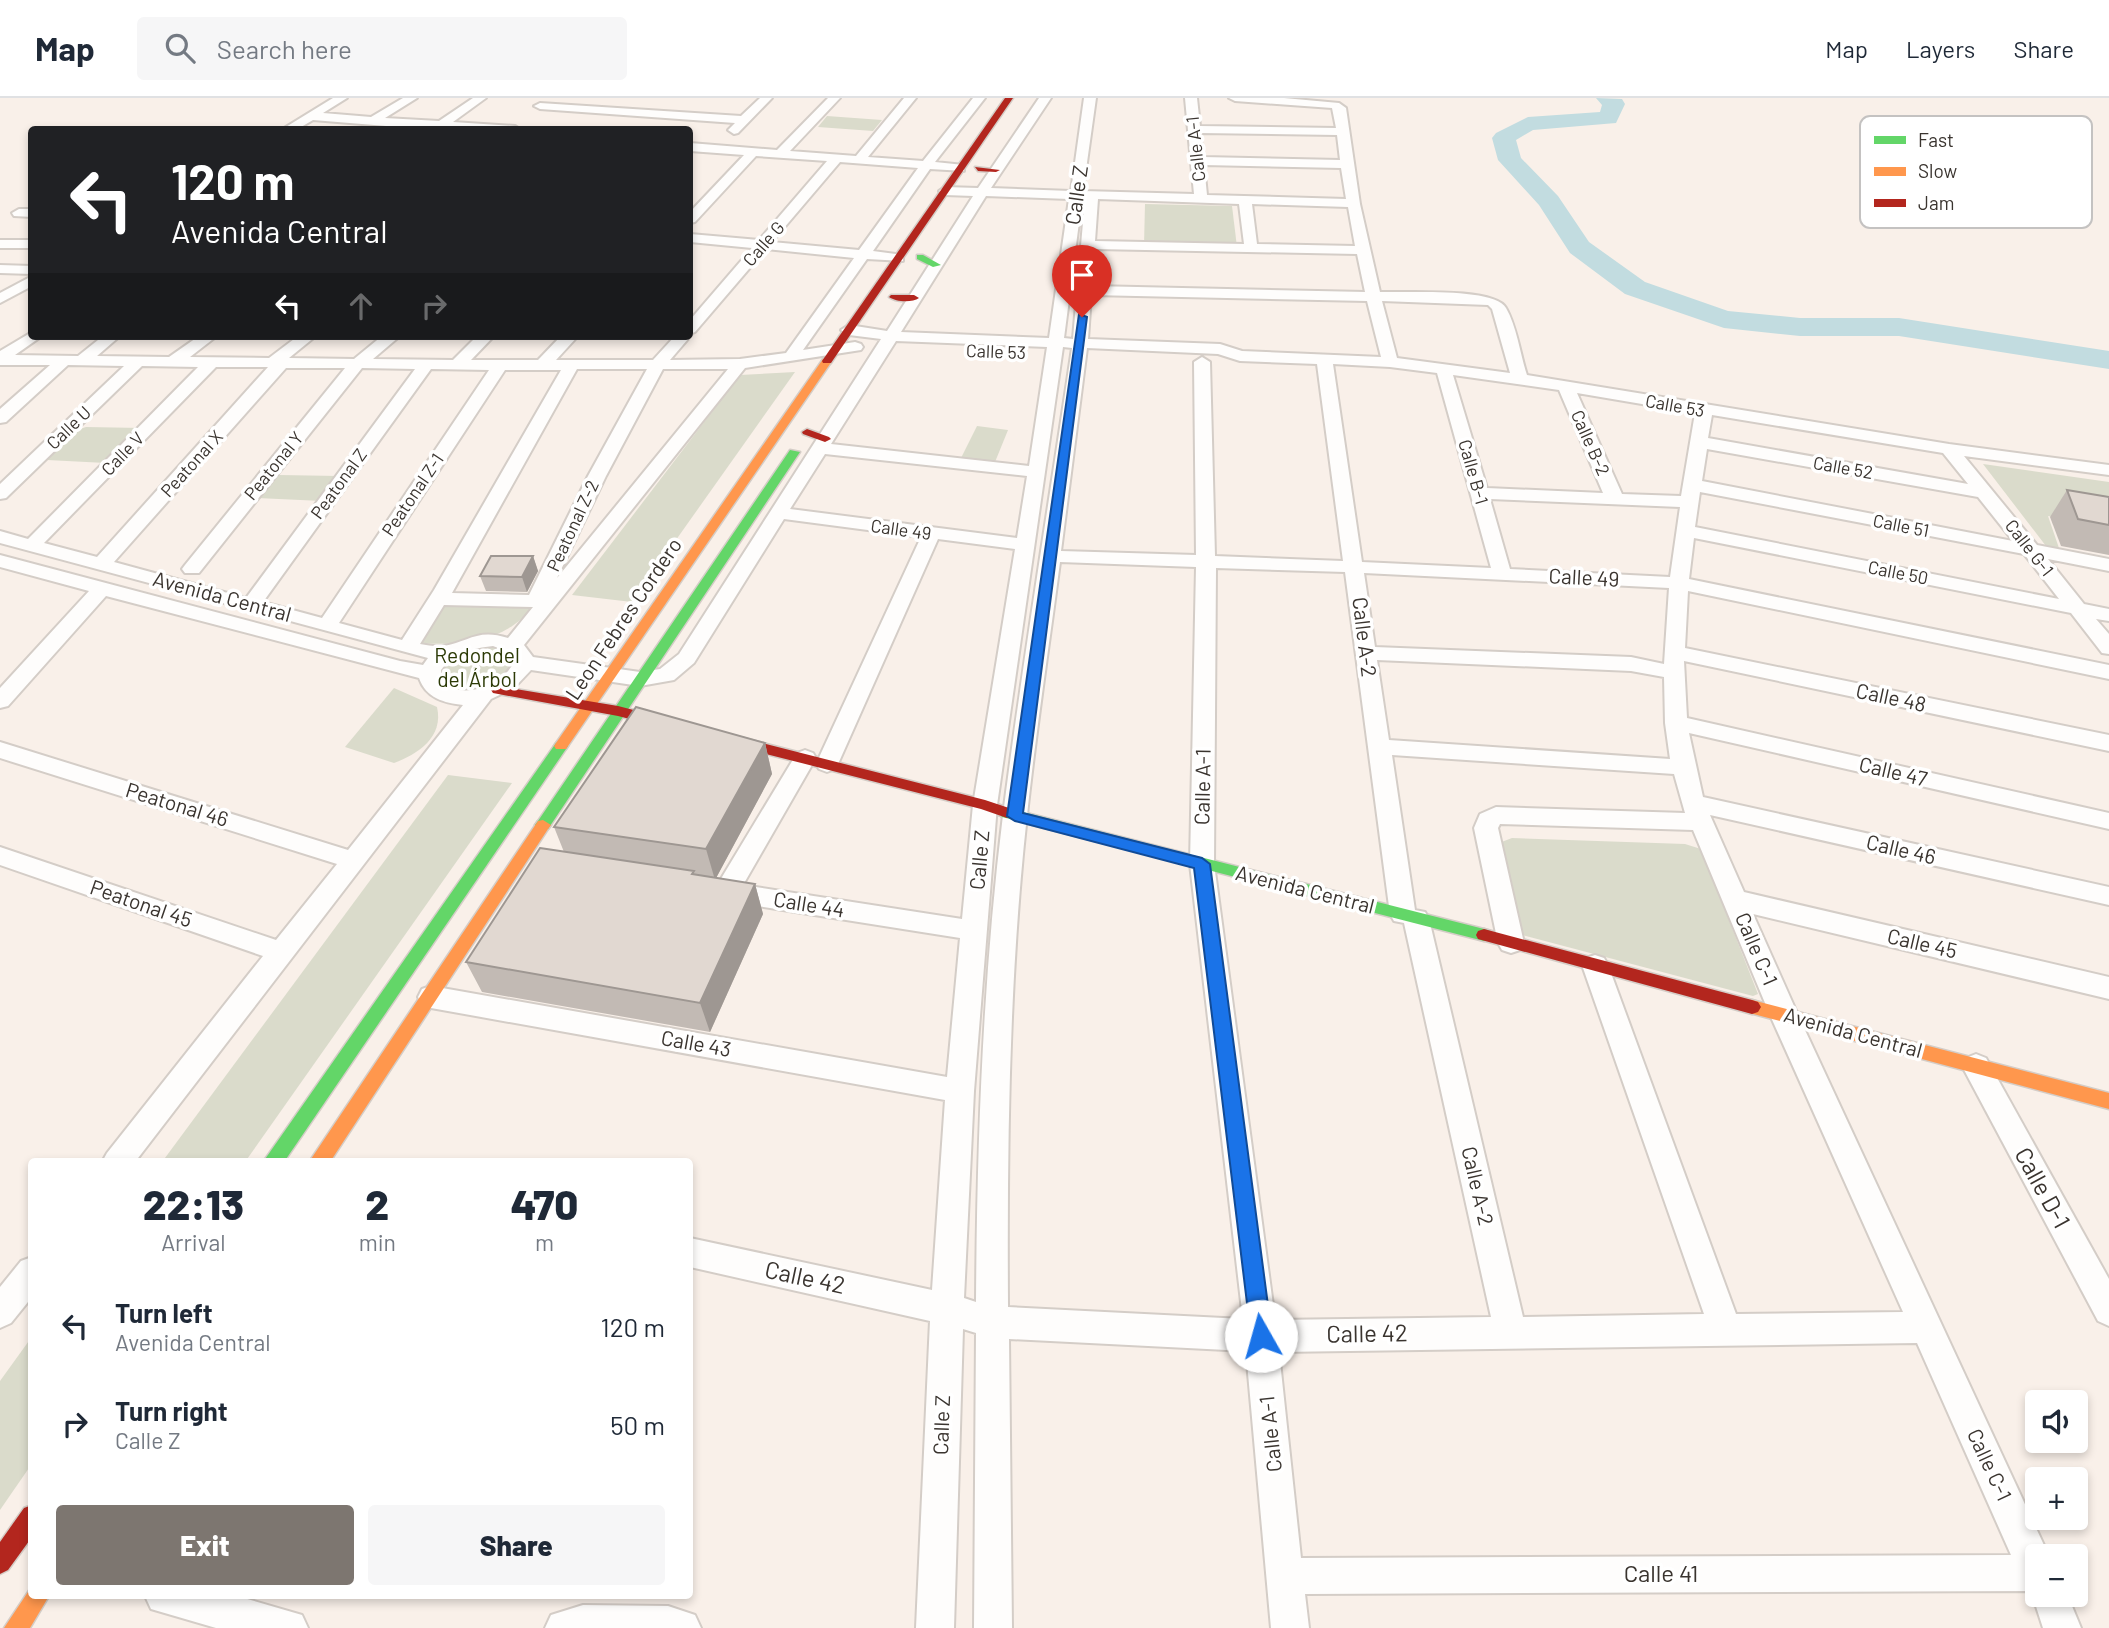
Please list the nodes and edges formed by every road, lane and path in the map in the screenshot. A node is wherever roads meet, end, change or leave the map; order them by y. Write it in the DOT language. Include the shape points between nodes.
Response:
graph roads {
  1 [pos="341,98"];
  2 [pos="411,98"];
  3 [pos="480,98"];
  4 [pos="551,98"];
  5 [pos="766,98"];
  6 [pos="834,98"];
  7 [pos="910,98"];
  8 [pos="979,98"];
  9 [pos="1009,98"];
  10 [pos="1026,98"];
  11 [pos="1045,98"];
  12 [pos="1090,98"];
  13 [pos="1099,98"];
  14 [pos="1191,98"];
  15 [pos="1235,98"];
  16 [pos="311,116"];
  17 [pos="374,120"];
  18 [pos="523,120"];
  19 [pos="744,120"];
  20 [pos="294,126"];
  21 [pos="364,126"];
  22 [pos="430,126"];
  23 [pos="440,126"];
  24 [pos="503,126"];
  25 [pos="1194,129"];
  26 [pos="1342,132"];
  27 [pos="693,148"];
  28 [pos="714,149"];
  29 [pos="752,152"];
  30 [pos="780,154"];
  31 [pos="837,158"];
  32 [pos="859,160"];
  33 [pos="997,160"];
  34 [pos="1198,161"];
  35 [pos="1346,164"];
  36 [pos="927,165"];
  37 [pos="960,168"];
  38 [pos="945,191"];
  39 [pos="963,191"];
  40 [pos="982,192"];
  41 [pos="1085,196"];
  42 [pos="1201,200"];
  43 [pos="1245,201"];
  44 [pos="1352,203"];
  45 [pos="693,216"];
  46 [pos="942,224"];
  47 [pos="693,238"];
  48 [pos="0,244"];
  49 [pos="28,244"];
  50 [pos="1089,245"];
  51 [pos="764,246"];
  52 [pos="1251,248"];
  53 [pos="1362,250"];
  54 [pos="863,255"];
  55 [pos="898,258"];
  56 [pos="936,265"];
  57 [pos="0,269"];
  58 [pos="28,270"];
  59 [pos="28,282"];
  60 [pos="1085,290"];
  61 [pos="894,297"];
  62 [pos="914,298"];
  63 [pos="1374,298"];
  64 [pos="0,299"];
  65 [pos="693,326"];
  66 [pos="849,330"];
  67 [pos="28,340"];
  68 [pos="106,340"];
  69 [pos="203,340"];
  70 [pos="303,340"];
  71 [pos="387,340"];
  72 [pos="482,340"];
  73 [pos="566,340"];
  74 [pos="679,340"];
  75 [pos="866,340"];
  76 [pos="887,342"];
  77 [pos="836,348"];
  78 [pos="1067,349"];
  79 [pos="791,356"];
  80 [pos="1240,356"];
  81 [pos="0,359"];
  82 [pos="1324,360"];
  83 [pos="64,361"];
  84 [pos="82,361"];
  85 [pos="174,361"];
  86 [pos="214,361"];
  87 [pos="137,362"];
  88 [pos="278,362"];
  89 [pos="1202,362"];
  90 [pos="1390,362"];
  91 [pos="357,364"];
  92 [pos="427,364"];
  93 [pos="458,364"];
  94 [pos="740,364"];
  95 [pos="500,365"];
  96 [pos="542,365"];
  97 [pos="572,365"];
  98 [pos="657,365"];
  99 [pos="848,368"];
  100 [pos="1444,370"];
  101 [pos="1520,379"];
  102 [pos="1566,387"];
  103 [pos="1704,411"];
  104 [pos="0,418"];
  105 [pos="1699,442"];
  106 [pos="823,443"];
  107 [pos="1950,449"];
  108 [pos="2109,470"];
  109 [pos="1035,472"];
  110 [pos="768,490"];
  111 [pos="790,493"];
  112 [pos="1479,493"];
  113 [pos="1987,493"];
  114 [pos="0,494"];
  115 [pos="1692,494"];
  116 [pos="1615,499"];
  117 [pos="777,513"];
  118 [pos="1687,531"];
  119 [pos="931,535"];
  120 [pos="0,537"];
  121 [pos="735,539"];
  122 [pos="759,542"];
  123 [pos="1025,545"];
  124 [pos="31,546"];
  125 [pos="2030,551"];
  126 [pos="1051,556"];
  127 [pos="0,561"];
  128 [pos="1206,563"];
  129 [pos="102,565"];
  130 [pos="2109,565"];
  131 [pos="1355,567"];
  132 [pos="192,569"];
  133 [pos="1502,574"];
  134 [pos="1680,583"];
  135 [pos="102,588"];
  136 [pos="438,600"];
  137 [pos="251,605"];
  138 [pos="2080,610"];
  139 [pos="2109,615"];
  140 [pos="327,625"];
  141 [pos="513,644"];
  142 [pos="408,647"];
  143 [pos="2109,648"];
  144 [pos="445,653"];
  145 [pos="1367,653"];
  146 [pos="525,662"];
  147 [pos="1673,662"];
  148 [pos="2109,672"];
  149 [pos="430,673"];
  150 [pos="611,675"];
  151 [pos="640,679"];
  152 [pos="490,693"];
  153 [pos="0,701"];
  154 [pos="590,706"];
  155 [pos="618,711"];
  156 [pos="1676,723"];
  157 [pos="2109,743"];
  158 [pos="1378,747"];
  159 [pos="0,750"];
  160 [pos="816,761"];
  161 [pos="1681,767"];
  162 [pos="985,805"];
  163 [pos="1697,813"];
  164 [pos="1015,816"];
  165 [pos="2109,821"];
  166 [pos="0,856"];
  167 [pos="353,860"];
  168 [pos="519,862"];
  169 [pos="1202,864"];
  170 [pos="547,866"];
  171 [pos="698,888"];
  172 [pos="726,892"];
  173 [pos="2109,896"];
  174 [pos="1736,900"];
  175 [pos="1409,917"];
  176 [pos="973,930"];
  177 [pos="1511,943"];
  178 [pos="281,952"];
  179 [pos="1595,965"];
  180 [pos="2109,988"];
  181 [pos="431,997"];
  182 [pos="1784,1015"];
  183 [pos="1976,1066"];
  184 [pos="960,1091"];
  185 [pos="2109,1101"];
  186 [pos="120,1158"];
  187 [pos="276,1158"];
  188 [pos="322,1158"];
  189 [pos="693,1253"];
  190 [pos="28,1277"];
  191 [pos="947,1309"];
  192 [pos="2109,1310"];
  193 [pos="0,1312"];
  194 [pos="990,1322"];
  195 [pos="1926,1327"];
  196 [pos="1725,1329"];
  197 [pos="1510,1331"];
  198 [pos="1261,1336"];
  199 [pos="28,1525"];
  200 [pos="2025,1545"];
  201 [pos="12,1560"];
  202 [pos="2025,1571"];
  203 [pos="1285,1576"];
  204 [pos="35,1599"];
  205 [pos="176,1599"];
  206 [pos="2053,1607"];
  207 [pos="16,1628"];
  208 [pos="289,1628"];
  209 [pos="564,1628"];
  210 [pos="682,1628"];
  211 [pos="935,1628"];
  212 [pos="993,1628"];
  213 [pos="1290,1628"];
  214 [pos="2062,1628"];
  1 -- 16 [label="street"];
  2 -- 17 [label="street"];
  3 -- 23 [label="street"];
  4 -- 18 [label="street"];
  5 -- 19 [label="street"];
  6 -- 30 [label="street"];
  7 -- 32 [label="street"];
  8 -- 36 [label="street"];
  9 -- 37 [label="street, Leon Febres Cordero"];
  10 -- 33 [label="street"];
  11 -- 33 [label="street"];
  12 -- 41 [label="street, Calle Z"];
  13 -- 41 [label="street, Calle Z"];
  14 -- 25 [label="street, Calle A-1"];
  15 -- 26 [label="street" via="1339,106"];
  16 -- 17 [label="street"];
  16 -- 20 [label="street"];
  17 -- 21 [label="street"];
  17 -- 22 [label="street"];
  18 -- 19 [label="street"];
  18 -- 24 [label="street"];
  19 -- 28 [label="street"];
  25 -- 26 [label="street"];
  25 -- 34 [label="street, Calle A-1"];
  26 -- 35 [label="street"];
  27 -- 28 [label="street"];
  28 -- 29 [label="street"];
  29 -- 30 [label="street"];
  29 -- 45 [label="street"];
  30 -- 31 [label="street"];
  31 -- 32 [label="street"];
  31 -- 51 [label="street, Calle G"];
  32 -- 36 [label="street"];
  33 -- 39 [label="street" via="978,169"];
  33 -- 40 [label="street"];
  34 -- 35 [label="street"];
  34 -- 42 [label="street, Calle A-1"];
  35 -- 44 [label="street"];
  36 -- 37 [label="street"];
  36 -- 54 [label="street"];
  37 -- 38 [label="street, Leon Febres Cordero"];
  38 -- 39 [label="street"];
  38 -- 55 [label="street, Leon Febres Cordero"];
  39 -- 40 [label="street"];
  39 -- 46 [label="street"];
  40 -- 41 [label="street"];
  40 -- 56 [label="street"];
  41 -- 42 [label="street"];
  41 -- 50 [label="street, Calle Z"];
  41 -- 78 [label="street, Calle Z"];
  42 -- 43 [label="street"];
  43 -- 44 [label="street"];
  43 -- 52 [label="street"];
  44 -- 53 [label="street"];
  47 -- 51 [label="street"];
  48 -- 49 [label="street"];
  50 -- 52 [label="street"];
  50 -- 60 [label="street, Calle Z"];
  51 -- 54 [label="street"];
  51 -- 65 [label="street, Calle G"];
  52 -- 53 [label="street"];
  53 -- 63 [label="street"];
  54 -- 55 [label="street"];
  54 -- 79 [label="street"];
  55 -- 66 [label="street, Leon Febres Cordero"];
  56 -- 61 [label="street" via="917,261"];
  56 -- 62 [label="street"];
  57 -- 58 [label="street"];
  59 -- 64 [label="street"];
  60 -- 63 [label="street"];
  60 -- 78 [label="street, Calle Z"];
  61 -- 62 [label="street"];
  61 -- 75 [label="street"];
  62 -- 76 [label="street"];
  63 -- 90 [label="street"];
  63 -- 101 [label="street" via="1493,302 1499,308"];
  66 -- 75 [label="street, Calle 53"];
  66 -- 77 [label="street, Leon Febres Cordero"];
  67 -- 81 [label="street"];
  68 -- 84 [label="street"];
  69 -- 85 [label="street"];
  70 -- 88 [label="street, Peatonal X"];
  71 -- 91 [label="street, Peatonal Y"];
  72 -- 93 [label="street"];
  73 -- 96 [label="street"];
  74 -- 98 [label="street"];
  75 -- 76 [label="street, Calle 53"];
  75 -- 77 [label="street, Calle 53"];
  75 -- 99 [label="street"];
  76 -- 78 [label="street, Calle 53"];
  76 -- 106 [label="street"];
  77 -- 79 [label="street, Calle 53"];
  77 -- 150 [label="street, Leon Febres Cordero"];
  78 -- 80 [label="street, Calle 53" via="1220,349"];
  78 -- 89 [label="street, Calle 53"];
  78 -- 109 [label="street, Calle Z"];
  78 -- 126 [label="street, Calle Z"];
  79 -- 94 [label="street, Calle 53"];
  80 -- 82 [label="street, Calle 53"];
  80 -- 89 [label="street, Calle 53"];
  81 -- 83 [label="street, Calle 53"];
  82 -- 90 [label="street, Calle 53"];
  82 -- 131 [label="street, Calle A-2"];
  83 -- 84 [label="street, Calle 53"];
  83 -- 104 [label="street"];
  84 -- 87 [label="street, Calle 53"];
  85 -- 86 [label="street, Calle 53"];
  85 -- 87 [label="street, Calle 53"];
  86 -- 88 [label="street, Calle 53"];
  86 -- 124 [label="street, Calle V"];
  87 -- 114 [label="street, Calle U"];
  88 -- 91 [label="street, Calle 53"];
  88 -- 129 [label="street, Peatonal X"];
  89 -- 128 [label="street, Calle A-1"];
  90 -- 100 [label="street, Calle 53"];
  91 -- 92 [label="street, Calle 53"];
  91 -- 132 [label="street, Peatonal Y"];
  92 -- 93 [label="street, Calle 53"];
  92 -- 137 [label="street, Peatonal Z"];
  93 -- 95 [label="street, Calle 53"];
  94 -- 98 [label="street, Calle 53"];
  94 -- 141 [label="street"];
  95 -- 96 [label="street, Calle 53"];
  95 -- 140 [label="street, Peatonal Z-1"];
  96 -- 97 [label="street, Calle 53"];
  97 -- 98 [label="street, Calle 53"];
  97 -- 136 [label="street"];
  98 -- 136 [label="street, Peatonal Z-2" via="539,598 531,602"];
  100 -- 101 [label="street, Calle 53"];
  100 -- 112 [label="street, Calle B-1"];
  101 -- 102 [label="street, Calle 53"];
  102 -- 103 [label="street, Calle 53"];
  102 -- 116 [label="street, Calle B-2"];
  103 -- 105 [label="street, Calle C-1"];
  103 -- 107 [label="street, Calle 53"];
  105 -- 113 [label="street, Calle 52"];
  105 -- 115 [label="street, Calle C-1"];
  106 -- 109 [label="street"];
  106 -- 110 [label="street" via="811,427"];
  106 -- 111 [label="street"];
  107 -- 108 [label="street, Calle 53"];
  107 -- 113 [label="street, Calle G-1"];
  109 -- 123 [label="street, Calle Z"];
  110 -- 111 [label="street"];
  110 -- 121 [label="street"];
  111 -- 117 [label="street"];
  112 -- 116 [label="street, Calle 51"];
  112 -- 133 [label="street, Calle B-1"];
  113 -- 125 [label="street, Calle G-1"];
  115 -- 116 [label="street, Calle 51"];
  115 -- 118 [label="street, Calle C-1"];
  115 -- 125 [label="street, Calle 51"];
  117 -- 119 [label="street, Calle 49"];
  117 -- 122 [label="street"];
  118 -- 134 [label="street, Calle C-1"];
  118 -- 138 [label="street, Calle 50"];
  119 -- 123 [label="street, Calle 49"];
  119 -- 160 [label="street"];
  120 -- 124 [label="street, Avenida Central"];
  121 -- 122 [label="street"];
  121 -- 151 [label="street"];
  122 -- 151 [label="street" via="687,658 666,675"];
  123 -- 162 [label="street, Calle Z"];
  124 -- 129 [label="street, Avenida Central"];
  125 -- 130 [label="street, Calle 51"];
  125 -- 138 [label="street, Calle G-1"];
  126 -- 128 [label="street, Calle 49"];
  126 -- 164 [label="street, Calle Z"];
  127 -- 135 [label="street, Avenida Central"];
  128 -- 131 [label="street, Calle 49"];
  128 -- 169 [label="street, Calle A-1"];
  129 -- 137 [label="street, Avenida Central"];
  131 -- 133 [label="street, Calle 49"];
  131 -- 145 [label="street, Calle A-2"];
  133 -- 134 [label="street, Calle 49"];
  134 -- 147 [label="street, Calle C-1"];
  134 -- 148 [label="street, Calle 49"];
  135 -- 149 [label="street, Avenida Central"];
  135 -- 153 [label="street"];
  136 -- 142 [label="street"];
  137 -- 140 [label="street, Avenida Central"];
  138 -- 139 [label="street, Calle 50"];
  138 -- 143 [label="street, Calle G-1"];
  140 -- 142 [label="street, Avenida Central"];
  141 -- 144 [label="street" via="477,641"];
  141 -- 146 [label="street"];
  142 -- 144 [label="street, Avenida Central"];
  144 -- 149 [label="street"];
  145 -- 147 [label="street, Calle 48"];
  145 -- 158 [label="street, Calle A-2"];
  146 -- 150 [label="street"];
  146 -- 152 [label="street" via="517,677"];
  147 -- 156 [label="street, Calle C-1"];
  147 -- 157 [label="street, Calle 48"];
  149 -- 152 [label="street" via="436,691 449,696"];
  150 -- 151 [label="street"];
  150 -- 154 [label="street, Leon Febres Cordero"];
  151 -- 155 [label="street"];
  152 -- 154 [label="street, Avenida Central"];
  152 -- 167 [label="street"];
  154 -- 155 [label="street, Avenida Central"];
  154 -- 187 [label="street, Leon Febres Cordero"];
  155 -- 160 [label="street, Avenida Central"];
  155 -- 168 [label="street"];
  156 -- 161 [label="street, Calle C-1"];
  156 -- 165 [label="street, Calle 47"];
  158 -- 161 [label="street"];
  158 -- 175 [label="street, Calle A-2"];
  159 -- 167 [label="street, Peatonal 46"];
  160 -- 162 [label="street, Avenida Central"];
  160 -- 172 [label="street"];
  161 -- 163 [label="street, Calle C-1"];
  162 -- 164 [label="street, Avenida Central"];
  162 -- 176 [label="street, Calle Z"];
  163 -- 173 [label="street, Calle 46"];
  163 -- 174 [label="street, Calle C-1"];
  163 -- 177 [label="street, Calle 46" via="1496,815 1488,820"];
  164 -- 169 [label="street, Avenida Central"];
  164 -- 194 [label="street, Calle Z" via="992,1155"];
  166 -- 178 [label="street, Peatonal 45"];
  167 -- 178 [label="street"];
  168 -- 170 [label="street"];
  168 -- 181 [label="street"];
  169 -- 175 [label="street, Avenida Central"];
  169 -- 198 [label="street, Calle A-1"];
  171 -- 172 [label="street, Calle 44"];
  172 -- 176 [label="street, Calle 44"];
  174 -- 180 [label="street, Calle 45"];
  174 -- 182 [label="street, Calle C-1"];
  175 -- 177 [label="street, Avenida Central"];
  175 -- 197 [label="street, Calle A-2"];
  176 -- 184 [label="street, Calle Z"];
  177 -- 179 [label="street, Avenida Central"];
  178 -- 186 [label="street"];
  179 -- 182 [label="street, Avenida Central"];
  179 -- 196 [label="street"];
  181 -- 184 [label="street, Calle 43"];
  181 -- 188 [label="street"];
  182 -- 183 [label="street, Avenida Central"];
  182 -- 195 [label="street, Calle C-1"];
  183 -- 185 [label="street, Avenida Central"];
  183 -- 192 [label="street, Calle D-1"];
  184 -- 191 [label="street, Calle Z"];
  189 -- 191 [label="street, Calle 42"];
  190 -- 193 [label="street"];
  191 -- 194 [label="street, Calle 42"];
  191 -- 211 [label="street, Calle Z"];
  194 -- 198 [label="street, Calle 42"];
  194 -- 212 [label="street, Calle Z"];
  195 -- 196 [label="street, Calle 42"];
  195 -- 200 [label="street, Calle C-1"];
  196 -- 197 [label="street, Calle 42"];
  197 -- 198 [label="street, Calle 42"];
  198 -- 203 [label="street, Calle A-1"];
  199 -- 201 [label="street"];
  202 -- 203 [label="street, Calle 41"];
  203 -- 213 [label="street, Calle A-1"];
  204 -- 207 [label="street"];
  205 -- 208 [label="street"];
  206 -- 214 [label="street"];
  209 -- 210 [label="street" via="583,1624"];
}
